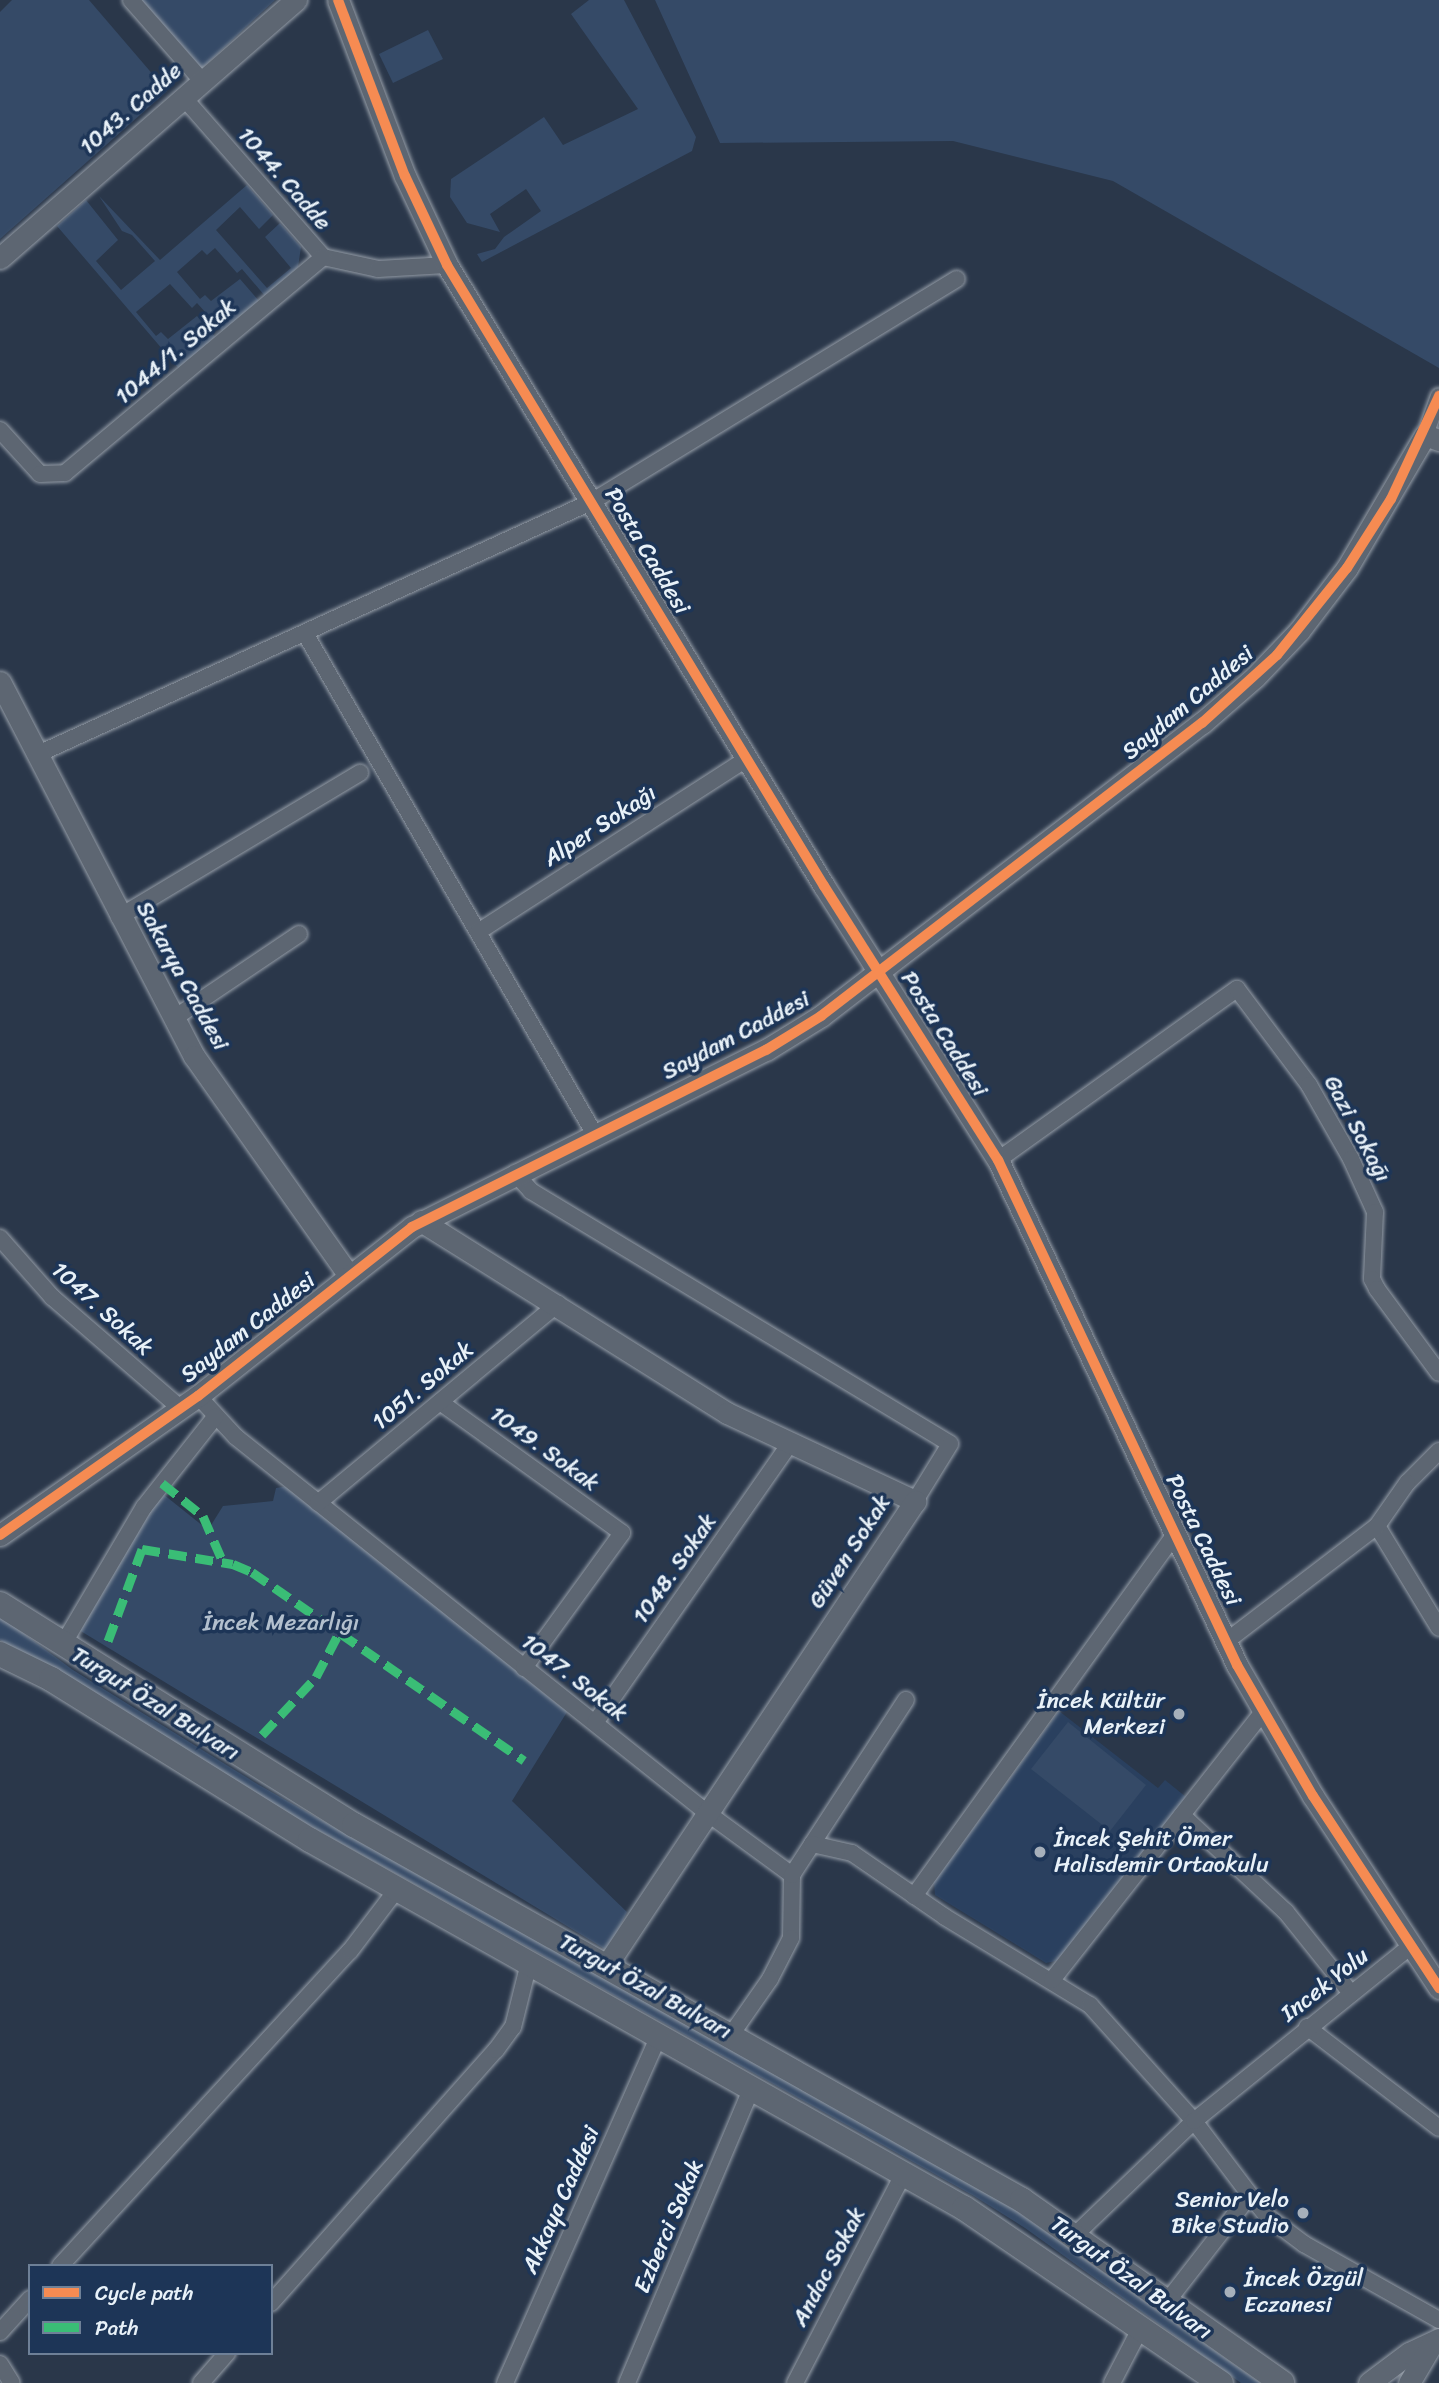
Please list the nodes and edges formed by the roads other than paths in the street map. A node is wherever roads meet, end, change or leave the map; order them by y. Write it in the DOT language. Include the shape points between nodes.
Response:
graph roads {
  1 [pos="131,0"];
  2 [pos="338,0"];
  3 [pos="293,1"];
  4 [pos="202,82"];
  5 [pos="184,98"];
  6 [pos="323,257"];
  7 [pos="0,258"];
  8 [pos="447,265"];
  9 [pos="957,279"];
  10 [pos="1439,396"];
  11 [pos="0,430"];
  12 [pos="1432,437"];
  13 [pos="593,501"];
  14 [pos="306,635"];
  15 [pos="0,682"];
  16 [pos="36,755"];
  17 [pos="746,759"];
  18 [pos="360,773"];
  19 [pos="119,917"];
  20 [pos="478,932"];
  21 [pos="299,934"];
  22 [pos="880,970"];
  23 [pos="173,1019"];
  24 [pos="594,1133"];
  25 [pos="998,1160"];
  26 [pos="515,1173"];
  27 [pos="421,1221"];
  28 [pos="0,1238"];
  29 [pos="349,1276"];
  30 [pos="558,1304"];
  31 [pos="1439,1373"];
  32 [pos="198,1396"];
  33 [pos="440,1402"];
  34 [pos="180,1408"];
  35 [pos="215,1417"];
  36 [pos="791,1442"];
  37 [pos="1439,1451"];
  38 [pos="915,1501"];
  39 [pos="318,1503"];
  40 [pos="1377,1526"];
  41 [pos="1177,1532"];
  42 [pos="0,1535"];
  43 [pos="0,1604"];
  44 [pos="1439,1628"];
  45 [pos="1228,1640"];
  46 [pos="62,1646"];
  47 [pos="0,1654"];
  48 [pos="524,1668"];
  49 [pos="906,1700"];
  50 [pos="1264,1711"];
  51 [pos="595,1723"];
  52 [pos="706,1812"];
  53 [pos="1182,1815"];
  54 [pos="812,1844"];
  55 [pos="792,1875"];
  56 [pos="397,1889"];
  57 [pos="914,1896"];
  58 [pos="1411,1946"];
  59 [pos="529,1963"];
  60 [pos="606,1966"];
  61 [pos="1435,1974"];
  62 [pos="1052,1980"];
  63 [pos="1351,1993"];
  64 [pos="1307,2027"];
  65 [pos="731,2035"];
  66 [pos="659,2036"];
  67 [pos="752,2087"];
  68 [pos="1194,2121"];
  69 [pos="1439,2128"];
  70 [pos="904,2173"];
  71 [pos="1250,2195"];
  72 [pos="1073,2237"];
  73 [pos="62,2264"];
  74 [pos="28,2301"];
  75 [pos="273,2301"];
  76 [pos="1165,2304"];
  77 [pos="1439,2320"];
  78 [pos="1142,2327"];
  79 [pos="0,2332"];
  80 [pos="1436,2342"];
  81 [pos="225,2355"];
  82 [pos="0,2364"];
  83 [pos="12,2383"];
  84 [pos="201,2383"];
  85 [pos="505,2383"];
  86 [pos="627,2383"];
  87 [pos="795,2383"];
  88 [pos="1112,2383"];
  89 [pos="1221,2383"];
  90 [pos="1282,2383"];
  91 [pos="1369,2383"];
  92 [pos="1409,2383"];
  1 -- 4 [label="street"];
  2 -- 8 [label="street, Posta Caddesi" via="405,176"];
  3 -- 4 [label="street, 1043. Cadde"];
  4 -- 5 [label="street, 1043. Cadde"];
  5 -- 6 [label="street, 1044. Cadde"];
  5 -- 7 [label="street, 1043. Cadde"];
  6 -- 8 [label="street, 1044. Cadde" via="379,269"];
  6 -- 11 [label="street, 1044/1. Sokak" via="76,466 56,476 32,467"];
  8 -- 13 [label="street, Posta Caddesi"];
  9 -- 13 [label="street"];
  10 -- 12 [label="street, Saydam Caddesi"];
  12 -- 22 [label="street, Saydam Caddesi" via="1359,551 1278,655 1202,723"];
  13 -- 14 [label="street"];
  13 -- 17 [label="street, Posta Caddesi"];
  14 -- 16 [label="street"];
  14 -- 20 [label="street"];
  15 -- 16 [label="street, Sakarya Caddesi"];
  16 -- 19 [label="street, Sakarya Caddesi"];
  17 -- 20 [label="street, Alper Sokağı"];
  17 -- 22 [label="street, Posta Caddesi"];
  18 -- 19 [label="street"];
  19 -- 23 [label="street, Sakarya Caddesi"];
  20 -- 24 [label="street"];
  21 -- 23 [label="street"];
  22 -- 24 [label="street, Saydam Caddesi" via="775,1044"];
  22 -- 25 [label="street, Posta Caddesi"];
  23 -- 29 [label="street, Sakarya Caddesi" via="215,1090"];
  24 -- 26 [label="street, Saydam Caddesi"];
  25 -- 31 [label="street, Gazi Sokağı" via="1237,989 1309,1085 1351,1159 1375,1212 1372,1279"];
  25 -- 41 [label="street, Posta Caddesi"];
  26 -- 27 [label="street, Saydam Caddesi"];
  26 -- 38 [label="street" via="531,1191 950,1444"];
  27 -- 29 [label="street, Saydam Caddesi"];
  27 -- 30 [label="street, Güven Sokak"];
  28 -- 34 [label="street, 1047. Sokak" via="52,1297"];
  29 -- 32 [label="street, Saydam Caddesi"];
  30 -- 33 [label="street, 1051. Sokak"];
  30 -- 36 [label="street, Güven Sokak" via="727,1413"];
  32 -- 34 [label="street, Saydam Caddesi"];
  32 -- 35 [label="street, 1047. Sokak"];
  33 -- 39 [label="street, 1051. Sokak"];
  33 -- 48 [label="street, 1049. Sokak" via="622,1534"];
  34 -- 42 [label="street, Saydam Caddesi"];
  35 -- 39 [label="street, 1047. Sokak"];
  35 -- 46 [label="street" via="144,1507"];
  36 -- 38 [label="street, Güven Sokak"];
  36 -- 51 [label="street, 1048. Sokak"];
  37 -- 40 [label="street" via="1407,1483"];
  38 -- 52 [label="street, Güven Sokak"];
  39 -- 48 [label="street, 1047. Sokak"];
  40 -- 44 [label="street"];
  40 -- 45 [label="street"];
  41 -- 45 [label="street, Posta Caddesi"];
  41 -- 57 [label="street"];
  43 -- 46 [label="main road, Turgut Özal Bulvarı"];
  45 -- 50 [label="street, Posta Caddesi"];
  46 -- 60 [label="main road, Turgut Özal Bulvarı" via="251,1764"];
  47 -- 56 [label="main road, Turgut Özal Bulvarı" via="51,1679"];
  48 -- 51 [label="street, 1047. Sokak"];
  49 -- 54 [label="street"];
  50 -- 53 [label="street"];
  50 -- 58 [label="street, Posta Caddesi"];
  51 -- 52 [label="street, 1047. Sokak"];
  52 -- 55 [label="street, 1047. Sokak"];
  52 -- 60 [label="street, Güven Sokak"];
  53 -- 62 [label="street"];
  53 -- 63 [label="street" via="1286,1912"];
  54 -- 55 [label="street"];
  54 -- 57 [label="street" via="852,1853"];
  55 -- 65 [label="street" via="791,1938 770,1979"];
  56 -- 59 [label="main road, Turgut Özal Bulvarı"];
  56 -- 73 [label="street" via="350,1951"];
  57 -- 62 [label="street"];
  58 -- 61 [label="street, Posta Caddesi"];
  58 -- 63 [label="street, Incek Yolu"];
  59 -- 66 [label="main road, Turgut Özal Bulvarı"];
  59 -- 75 [label="street" via="513,2028"];
  60 -- 65 [label="main road, Turgut Özal Bulvarı"];
  62 -- 68 [label="street" via="1090,2005"];
  63 -- 64 [label="street, Incek Yolu"];
  64 -- 68 [label="street, Incek Yolu"];
  64 -- 69 [label="street"];
  65 -- 72 [label="main road, Turgut Özal Bulvarı" via="1022,2200"];
  66 -- 67 [label="main road, Turgut Özal Bulvarı"];
  66 -- 85 [label="street, Akkaya Caddesi"];
  67 -- 70 [label="main road, Turgut Özal Bulvarı"];
  67 -- 86 [label="street, Ezberci Sokak"];
  68 -- 71 [label="street"];
  68 -- 72 [label="street, Incek Yolu"];
  70 -- 78 [label="main road, Turgut Özal Bulvarı" via="1011,2236"];
  70 -- 87 [label="street, Andac Sokak"];
  71 -- 76 [label="street"];
  71 -- 77 [label="street" via="1268,2217 1304,2244"];
  72 -- 76 [label="main road, Turgut Özal Bulvarı"];
  74 -- 79 [label="street"];
  76 -- 90 [label="main road, Turgut Özal Bulvarı"];
  78 -- 88 [label="street"];
  78 -- 89 [label="main road, Turgut Özal Bulvarı"];
  80 -- 91 [label="street" via="1409,2353"];
  80 -- 92 [label="street"];
  81 -- 84 [label="street"];
  82 -- 83 [label="street"];
}
